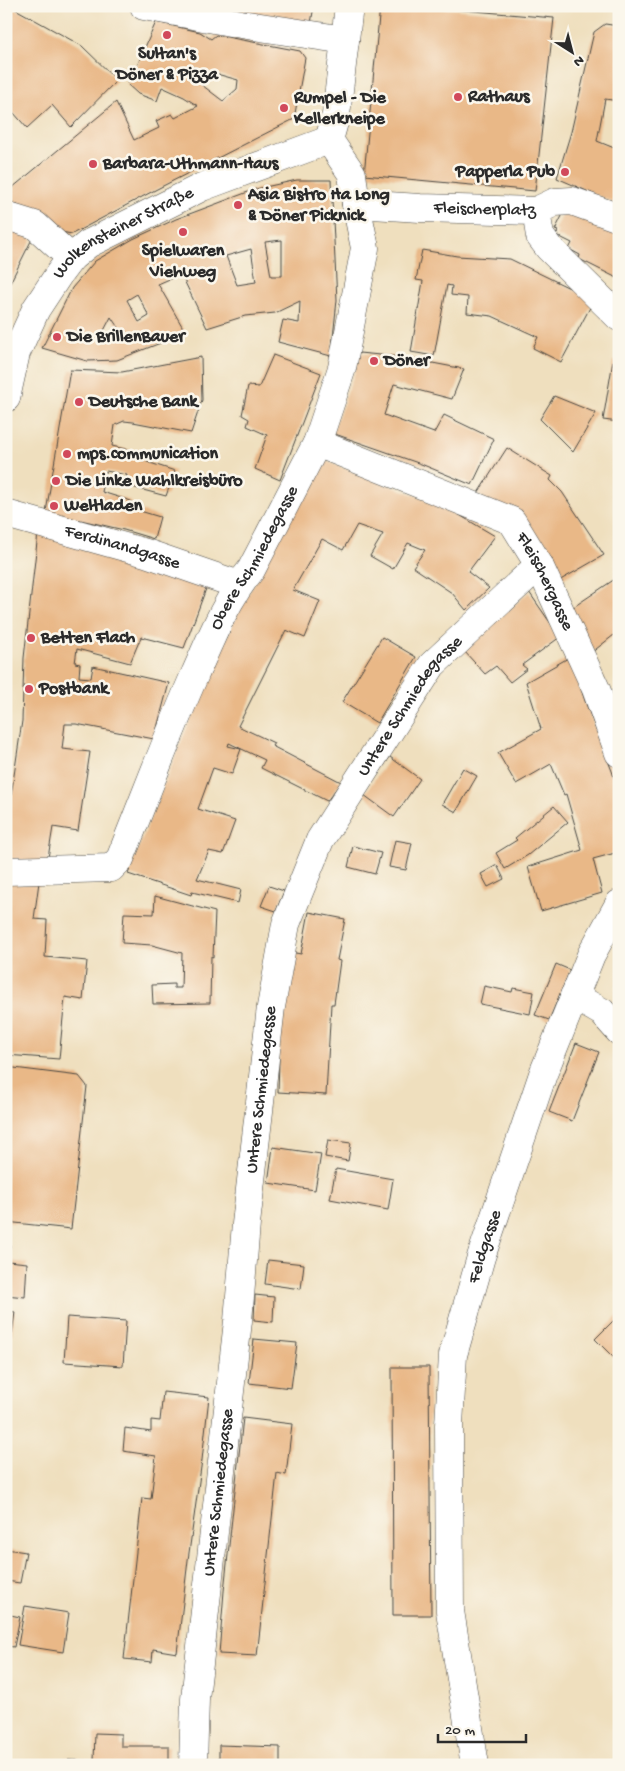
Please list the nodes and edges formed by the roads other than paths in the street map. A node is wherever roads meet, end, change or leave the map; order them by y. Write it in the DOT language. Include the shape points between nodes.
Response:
graph roads {
  1 [pos="144,6"];
  2 [pos="349,6"];
  3 [pos="345,40"];
  4 [pos="329,140"];
  5 [pos="356,204"];
  6 [pos="536,211"];
  7 [pos="6,216"];
  8 [pos="619,218"];
  9 [pos="71,258"];
  10 [pos="619,317"];
  11 [pos="6,398"];
  12 [pos="318,443"];
  13 [pos="6,514"];
  14 [pos="539,565"];
  15 [pos="239,585"];
  16 [pos="616,736"];
  17 [pos="6,871"];
  18 [pos="619,904"];
  19 [pos="574,996"];
  20 [pos="619,1031"];
  21 [pos="193,1765"];
  22 [pos="475,1765"];
  1 -- 3 [label="street"];
  2 -- 3 [label="street"];
  3 -- 4 [label="street" via="336,115"];
  4 -- 5 [label="street, Obere Schmiedegasse" via="352,174"];
  4 -- 9 [label="street, Wolkensteiner Straße" via="202,187 88,244"];
  5 -- 6 [label="street, Fleischerplatz"];
  5 -- 12 [label="street, Obere Schmiedegasse" via="365,248 342,368"];
  6 -- 8 [label="street" via="556,202 572,201"];
  6 -- 10 [label="street, Fleischerplatz" via="540,236 549,248"];
  7 -- 9 [label="street" via="35,225"];
  9 -- 11 [label="street, Wolkensteiner Straße" via="32,318 16,353"];
  12 -- 14 [label="street, Fleischergasse" via="512,521"];
  12 -- 15 [label="street, Obere Schmiedegasse" via="256,562"];
  13 -- 15 [label="street, Ferdinandgasse" via="146,553"];
  14 -- 16 [label="street, Fleischergasse"];
  14 -- 21 [label="street, Untere Schmiedegasse" via="432,665 320,840 286,924 271,1007 246,1224 195,1699"];
  15 -- 17 [label="street, Obere Schmiedegasse" via="187,692 120,859 111,868"];
  18 -- 19 [label="street, Feldgasse" via="591,955"];
  19 -- 20 [label="street" via="602,1012"];
  19 -- 22 [label="street, Feldgasse" via="543,1074 481,1258 453,1355 449,1425 450,1611"];
}
